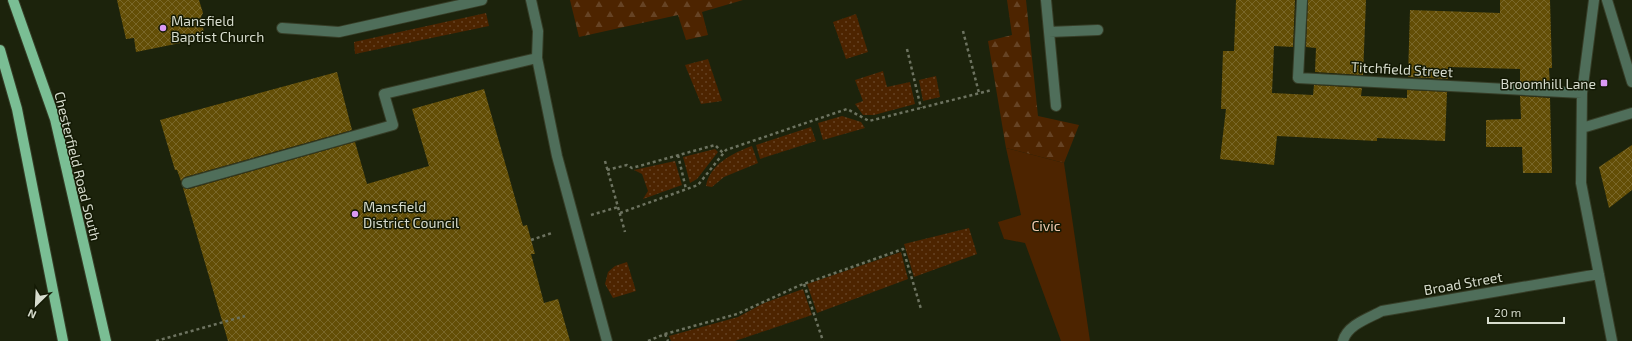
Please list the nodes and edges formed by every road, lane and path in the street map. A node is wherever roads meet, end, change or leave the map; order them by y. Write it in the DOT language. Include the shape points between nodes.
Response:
graph roads {
  1 [pos="13,0"];
  2 [pos="482,0"];
  3 [pos="531,0"];
  4 [pos="1046,0"];
  5 [pos="1302,0"];
  6 [pos="1594,0"];
  7 [pos="1607,0"];
  8 [pos="282,28"];
  9 [pos="1098,30"];
  10 [pos="963,31"];
  11 [pos="1049,32"];
  12 [pos="907,49"];
  13 [pos="0,50"];
  14 [pos="537,58"];
  15 [pos="1632,82"];
  16 [pos="992,90"];
  17 [pos="979,93"];
  18 [pos="1582,93"];
  19 [pos="1056,106"];
  20 [pos="921,108"];
  21 [pos="1632,114"];
  22 [pos="1582,128"];
  23 [pos="723,153"];
  24 [pos="678,155"];
  25 [pos="605,161"];
  26 [pos="607,170"];
  27 [pos="187,183"];
  28 [pos="686,189"];
  29 [pos="618,207"];
  30 [pos="620,213"];
  31 [pos="591,215"];
  32 [pos="625,232"];
  33 [pos="552,233"];
  34 [pos="531,240"];
  35 [pos="1599,274"];
  36 [pos="804,284"];
  37 [pos="921,309"];
  38 [pos="245,316"];
  39 [pos="665,334"];
  40 [pos="64,341"];
  41 [pos="106,341"];
  42 [pos="156,341"];
  43 [pos="607,341"];
  44 [pos="648,341"];
  45 [pos="668,341"];
  46 [pos="823,341"];
  47 [pos="1343,341"];
  48 [pos="1612,341"];
  1 -- 41 [label="main road, Chesterfield Road South" via="55,119"];
  2 -- 8 [label="street" via="338,32"];
  3 -- 14 [label="street" via="538,31"];
  4 -- 11 [label="street"];
  5 -- 18 [label="street, Titchfield Street" via="1298,78"];
  6 -- 18 [label="street"];
  7 -- 15 [label="street"];
  9 -- 11 [label="street"];
  10 -- 17 [label="path"];
  11 -- 19 [label="street"];
  12 -- 20 [label="path"];
  13 -- 40 [label="main road" via="17,109"];
  14 -- 27 [label="street" via="384,94 393,125"];
  14 -- 43 [label="street" via="557,156"];
  16 -- 17 [label="path"];
  17 -- 20 [label="path"];
  18 -- 22 [label="street"];
  20 -- 23 [label="path" via="869,122 847,110"];
  21 -- 22 [label="street"];
  22 -- 35 [label="street" via="1581,183"];
  23 -- 24 [label="path" via="715,145"];
  23 -- 28 [label="path" via="698,185"];
  24 -- 26 [label="path" via="632,168 627,165"];
  24 -- 28 [label="path"];
  25 -- 26 [label="path"];
  26 -- 29 [label="path"];
  28 -- 30 [label="path"];
  29 -- 30 [label="path"];
  29 -- 31 [label="path"];
  30 -- 32 [label="path"];
  33 -- 34 [label="path"];
  35 -- 47 [label="street, Broad Street" via="1382,311 1357,323"];
  35 -- 48 [label="street"];
  36 -- 37 [label="path" via="903,249"];
  36 -- 39 [label="path" via="737,314"];
  36 -- 46 [label="path"];
  38 -- 42 [label="path"];
  39 -- 44 [label="path"];
  39 -- 45 [label="path"];
}
